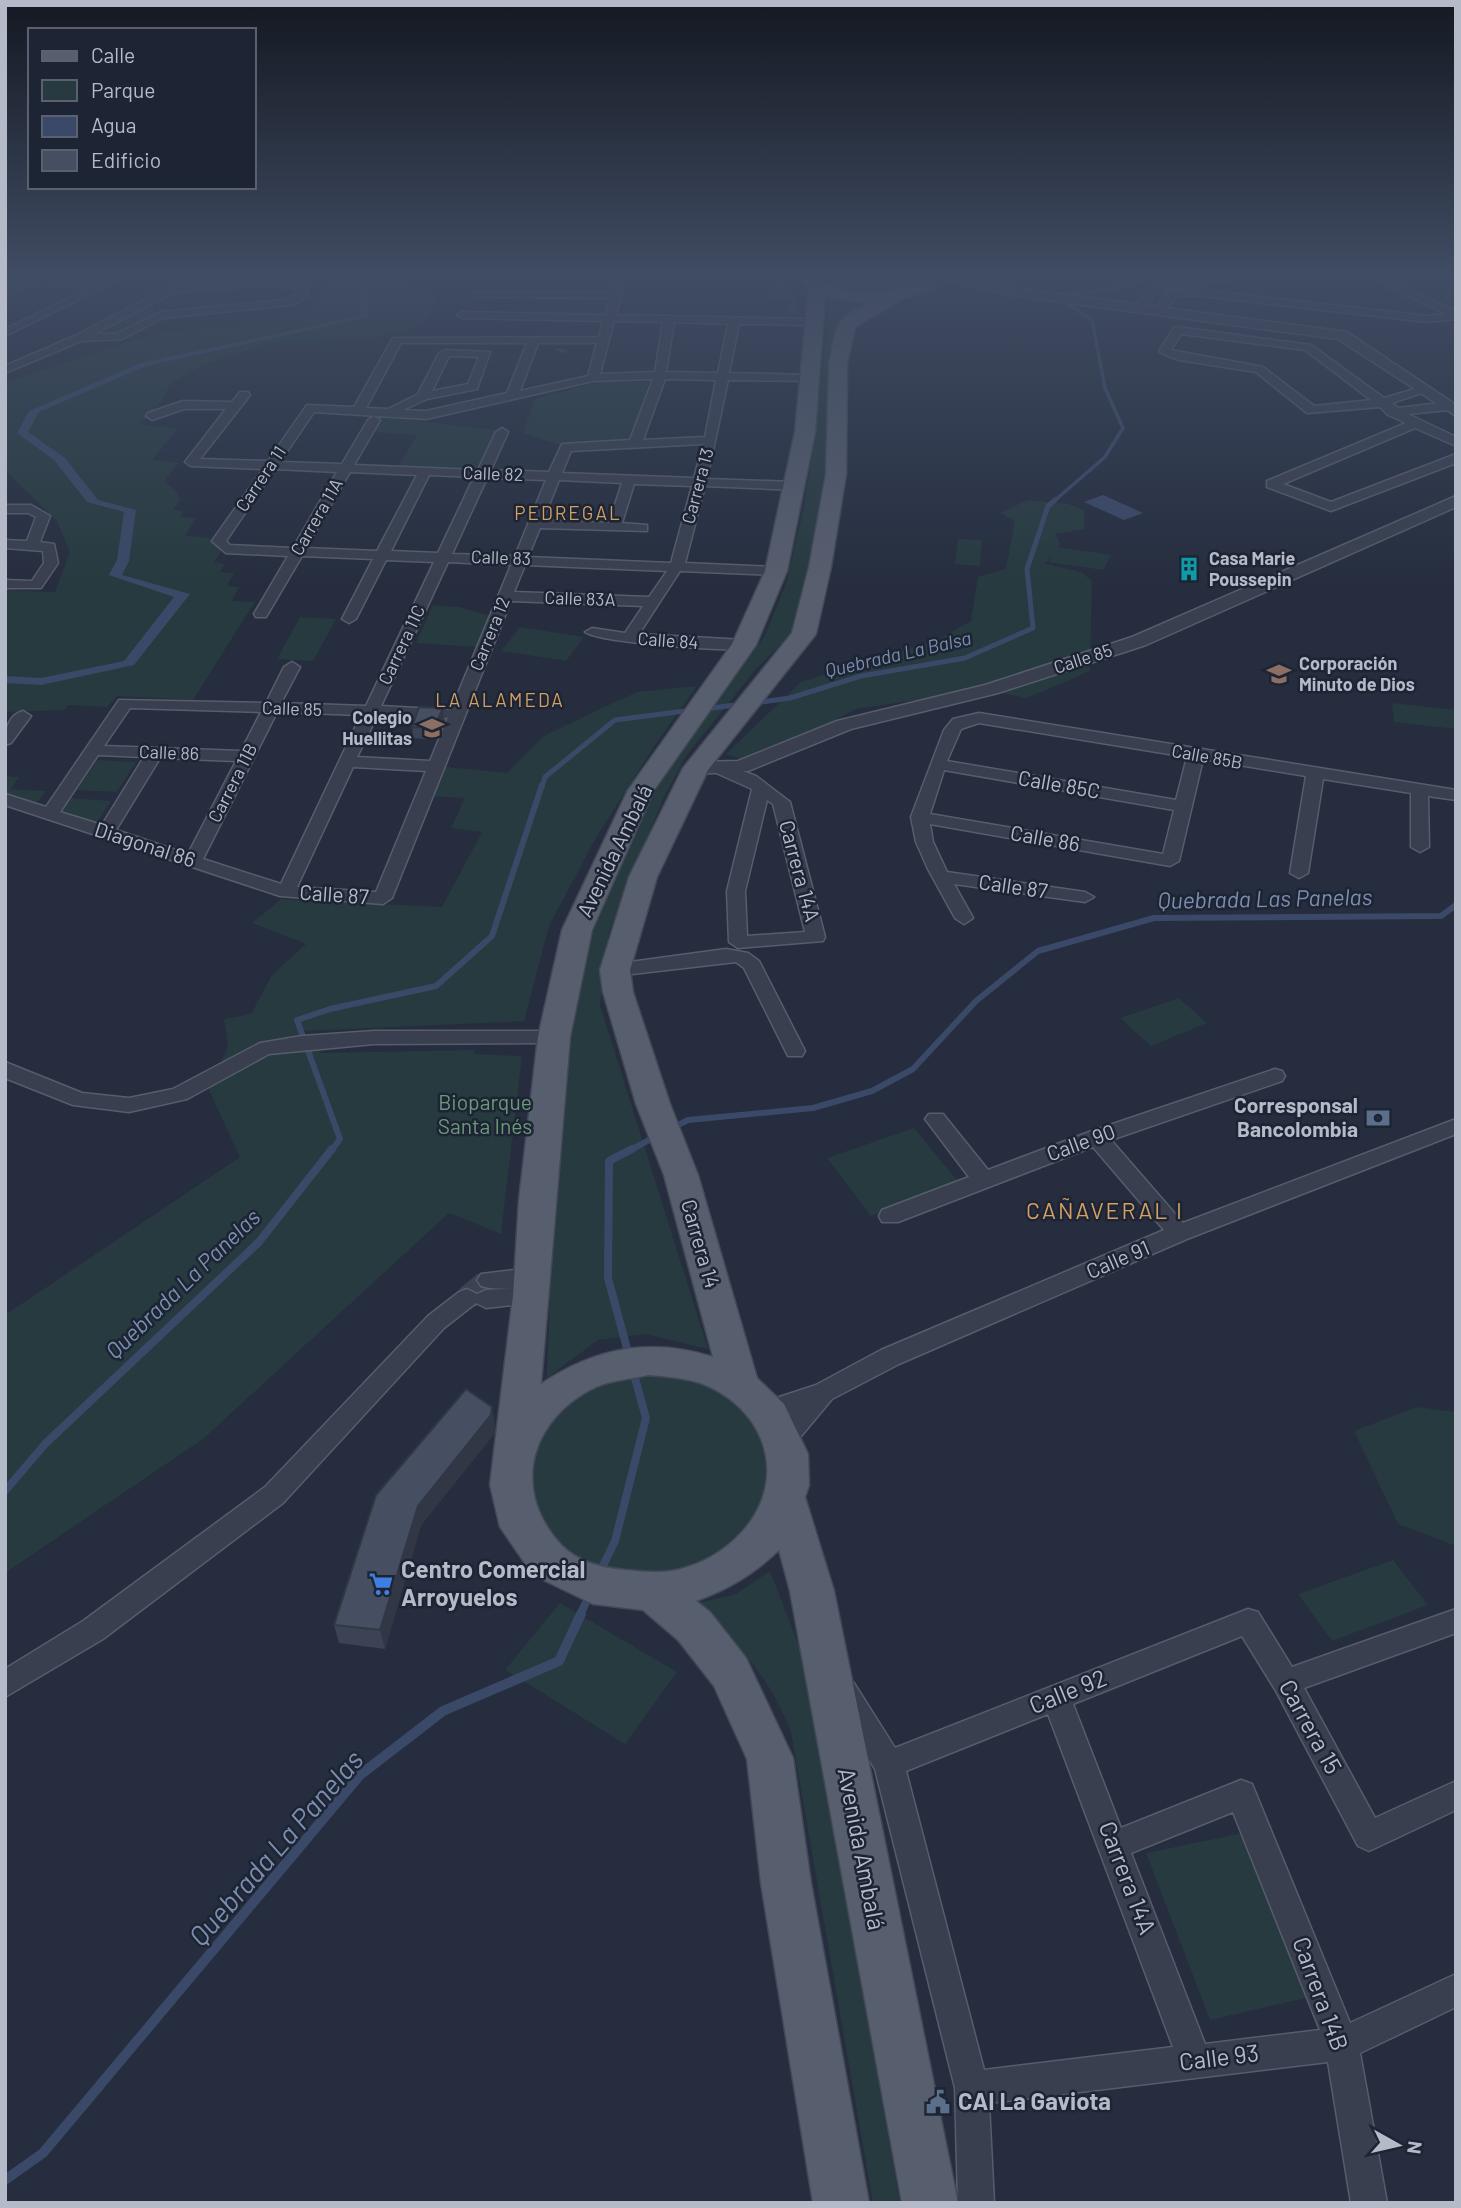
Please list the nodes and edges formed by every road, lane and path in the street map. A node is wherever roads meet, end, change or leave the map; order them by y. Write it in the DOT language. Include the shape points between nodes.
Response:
graph roads {
  1 [pos="374,381"];
  2 [pos="431,381"];
  3 [pos="475,381"];
  4 [pos="518,381"];
  5 [pos="580,381"];
  6 [pos="658,381"];
  7 [pos="720,381"];
  8 [pos="811,381"];
  9 [pos="838,381"];
  10 [pos="1276,381"];
  11 [pos="1351,381"];
  12 [pos="1410,381"];
  13 [pos="1428,393"];
  14 [pos="423,397"];
  15 [pos="512,397"];
  16 [pos="1401,398"];
  17 [pos="1380,403"];
  18 [pos="1453,405"];
  19 [pos="359,409"];
  20 [pos="1420,409"];
  21 [pos="393,411"];
  22 [pos="1392,412"];
  23 [pos="152,416"];
  24 [pos="374,420"];
  25 [pos="1413,424"];
  26 [pos="502,432"];
  27 [pos="710,440"];
  28 [pos="636,441"];
  29 [pos="1456,442"];
  30 [pos="1456,458"];
  31 [pos="270,465"];
  32 [pos="346,468"];
  33 [pos="425,471"];
  34 [pos="482,474"];
  35 [pos="554,477"];
  36 [pos="629,480"];
  37 [pos="698,482"];
  38 [pos="795,486"];
  39 [pos="1456,501"];
  40 [pos="5,509"];
  41 [pos="535,524"];
  42 [pos="614,527"];
  43 [pos="642,528"];
  44 [pos="5,544"];
  45 [pos="32,545"];
  46 [pos="226,550"];
  47 [pos="297,552"];
  48 [pos="380,555"];
  49 [pos="444,556"];
  50 [pos="520,559"];
  51 [pos="677,566"];
  52 [pos="776,571"];
  53 [pos="5,584"];
  54 [pos="505,596"];
  55 [pos="655,602"];
  56 [pos="261,614"];
  57 [pos="349,620"];
  58 [pos="592,632"];
  59 [pos="629,638"];
  60 [pos="744,645"];
  61 [pos="292,667"];
  62 [pos="942,700"];
  63 [pos="272,708"];
  64 [pos="370,711"];
  65 [pos="458,713"];
  66 [pos="23,716"];
  67 [pos="979,718"];
  68 [pos="959,722"];
  69 [pos="5,740"];
  70 [pos="92,750"];
  71 [pos="155,753"];
  72 [pos="1196,755"];
  73 [pos="247,756"];
  74 [pos="347,762"];
  75 [pos="937,764"];
  76 [pos="436,766"];
  77 [pos="708,768"];
  78 [pos="1315,775"];
  79 [pos="755,784"];
  80 [pos="1419,791"];
  81 [pos="1456,795"];
  82 [pos="5,799"];
  83 [pos="1181,806"];
  84 [pos="50,814"];
  85 [pos="920,817"];
  86 [pos="106,832"];
  87 [pos="1420,847"];
  88 [pos="193,861"];
  89 [pos="1299,873"];
  90 [pos="942,877"];
  91 [pos="286,892"];
  92 [pos="1085,897"];
  93 [pos="383,898"];
  94 [pos="964,918"];
  95 [pos="615,970"];
  96 [pos="554,1037"];
  97 [pos="795,1051"];
  98 [pos="7,1072"];
  99 [pos="1275,1076"];
  100 [pos="653,1104"];
  101 [pos="936,1119"];
  102 [pos="1456,1126"];
  103 [pos="1097,1137"];
  104 [pos="982,1178"];
  105 [pos="890,1216"];
  106 [pos="1179,1233"];
  107 [pos="532,1287"];
  108 [pos="825,1392"];
  109 [pos="763,1412"];
  110 [pos="514,1449"];
  111 [pos="785,1498"];
  112 [pos="638,1591"];
  113 [pos="1248,1621"];
  114 [pos="1456,1621"];
  115 [pos="825,1661"];
  116 [pos="1286,1682"];
  117 [pos="5,1684"];
  118 [pos="1056,1697"];
  119 [pos="889,1764"];
  120 [pos="1456,1796"];
  121 [pos="1115,1845"];
  122 [pos="1456,1990"];
  123 [pos="1342,2044"];
  124 [pos="1195,2061"];
  125 [pos="972,2088"];
  126 [pos="841,2203"];
  127 [pos="930,2203"];
  128 [pos="976,2203"];
  129 [pos="1369,2203"];
  1 -- 19 [label="street"];
  2 -- 14 [label="street"];
  3 -- 14 [label="street" via="473,387"];
  4 -- 15 [label="street"];
  5 -- 15 [label="street"];
  6 -- 28 [label="street"];
  7 -- 27 [label="street, Carrera 13"];
  8 -- 38 [label="main road, Avenida Ambalá"];
  9 -- 77 [label="main road, Avenida Ambalá" via="836,474 804,634 727,730"];
  10 -- 17 [label="street" via="1308,409"];
  11 -- 17 [label="street"];
  12 -- 13 [label="street"];
  13 -- 16 [label="street"];
  13 -- 18 [label="street"];
  14 -- 21 [label="street"];
  15 -- 21 [label="street" via="426,415"];
  16 -- 17 [label="street"];
  16 -- 20 [label="street"];
  17 -- 22 [label="street"];
  18 -- 20 [label="street"];
  19 -- 21 [label="street"];
  19 -- 31 [label="street, Carrera 11" via="311,408"];
  20 -- 22 [label="street"];
  22 -- 25 [label="street"];
  23 -- 31 [label="street, Calle 82" via="183,405 240,400 191,462"];
  24 -- 32 [label="street, Carrera 11A"];
  25 -- 29 [label="street"];
  25 -- 30 [label="street" via="1272,484 1328,508"];
  26 -- 34 [label="street, Carrera 11C"];
  27 -- 35 [label="street, Carrera 12" via="566,447"];
  27 -- 37 [label="street, Carrera 13"];
  31 -- 32 [label="street, Calle 82"];
  31 -- 46 [label="street, Carrera 11" via="219,541"];
  32 -- 33 [label="street, Calle 82"];
  32 -- 47 [label="street, Carrera 11A"];
  33 -- 34 [label="street, Calle 82"];
  33 -- 48 [label="street"];
  34 -- 35 [label="street, Calle 82"];
  34 -- 49 [label="street, Carrera 11C"];
  35 -- 36 [label="street, Calle 82"];
  35 -- 41 [label="street, Carrera 12"];
  36 -- 37 [label="street, Calle 82"];
  36 -- 42 [label="street"];
  37 -- 38 [label="street, Calle 82"];
  37 -- 51 [label="street, Carrera 13"];
  38 -- 52 [label="main road, Avenida Ambalá"];
  39 -- 62 [label="street, Calle 85" via="1139,642 992,689"];
  40 -- 45 [label="street" via="43,516"];
  41 -- 42 [label="street"];
  41 -- 50 [label="street, Carrera 12"];
  42 -- 43 [label="street"];
  44 -- 45 [label="street"];
  45 -- 53 [label="street" via="49,547 51,563 36,585"];
  46 -- 47 [label="street, Calle 83"];
  47 -- 48 [label="street, Calle 83"];
  47 -- 56 [label="street, Carrera 11A"];
  48 -- 49 [label="street, Calle 83"];
  48 -- 57 [label="street"];
  49 -- 50 [label="street, Calle 83"];
  49 -- 64 [label="street, Carrera 11C"];
  50 -- 51 [label="street, Calle 83"];
  50 -- 54 [label="street, Carrera 12"];
  51 -- 52 [label="street, Calle 83"];
  51 -- 55 [label="street, Carrera 13"];
  52 -- 60 [label="main road, Avenida Ambalá"];
  54 -- 55 [label="street, Calle 83A"];
  54 -- 65 [label="street, Carrera 12"];
  55 -- 59 [label="street, Carrera 13"];
  58 -- 59 [label="street, Calle 84"];
  59 -- 60 [label="street, Calle 84"];
  60 -- 96 [label="main road, Avenida Ambalá" via="641,790 577,930"];
  61 -- 63 [label="street, Carrera 11B"];
  62 -- 67 [label="street"];
  62 -- 68 [label="street"];
  62 -- 77 [label="street, Calle 85" via="832,729 741,767"];
  63 -- 64 [label="street, Calle 85"];
  63 -- 70 [label="street, Calle 85" via="125,703"];
  63 -- 73 [label="street, Carrera 11B"];
  64 -- 65 [label="street, Calle 85"];
  64 -- 74 [label="street, Carrera 11C"];
  65 -- 76 [label="street, Carrera 12"];
  66 -- 69 [label="street"];
  67 -- 68 [label="street, Calle 85B"];
  67 -- 72 [label="street, Calle 85B"];
  68 -- 75 [label="street"];
  70 -- 71 [label="street, Calle 86"];
  70 -- 84 [label="street"];
  71 -- 73 [label="street, Calle 86"];
  71 -- 86 [label="street"];
  72 -- 78 [label="street, Calle 85B"];
  72 -- 83 [label="street"];
  73 -- 88 [label="street, Carrera 11B"];
  74 -- 76 [label="street"];
  74 -- 91 [label="street, Carrera 11C"];
  75 -- 83 [label="street, Calle 85C"];
  75 -- 85 [label="street"];
  76 -- 93 [label="street, Carrera 12"];
  77 -- 79 [label="street"];
  77 -- 95 [label="main road, Avenida Ambalá" via="643,877"];
  78 -- 80 [label="street, Calle 85B"];
  78 -- 89 [label="street"];
  79 -- 79 [label="street, Carrera 14A" via="736,891 738,942 816,937 781,802"];
  80 -- 81 [label="street, Calle 85B"];
  80 -- 87 [label="street"];
  82 -- 84 [label="street, Diagonal 86"];
  83 -- 85 [label="street, Calle 86" via="1170,861"];
  84 -- 86 [label="street, Diagonal 86"];
  85 -- 90 [label="street" via="921,830"];
  86 -- 88 [label="street, Diagonal 86"];
  88 -- 91 [label="street, Diagonal 86"];
  90 -- 92 [label="street, Calle 87"];
  90 -- 94 [label="street"];
  91 -- 93 [label="street, Calle 87"];
  95 -- 97 [label="street" via="726,955 741,957 752,965"];
  95 -- 100 [label="main road, Avenida Ambalá"];
  96 -- 98 [label="street" via="339,1039 263,1049 190,1091 155,1104 119,1107 87,1104"];
  96 -- 107 [label="main road, Avenida Ambalá"];
  99 -- 103 [label="street, Calle 90"];
  100 -- 109 [label="main road, Carrera 14"];
  101 -- 104 [label="street"];
  102 -- 106 [label="street, Calle 91"];
  103 -- 104 [label="street, Calle 90"];
  103 -- 106 [label="street"];
  104 -- 105 [label="street, Calle 90"];
  106 -- 108 [label="street, Calle 91" via="890,1357"];
  107 -- 110 [label="main road, Avenida Ambalá"];
  107 -- 117 [label="street" via="476,1296 436,1322 274,1495 93,1630"];
  108 -- 109 [label="street"];
  108 -- 109 [label="street"];
  109 -- 110 [label="main road" via="722,1376 683,1363 621,1362 579,1378 545,1401"];
  109 -- 111 [label="main road, Carrera 14" via="788,1463"];
  110 -- 112 [label="main road, Avenida Ambalá" via="508,1472 509,1496 523,1529 546,1559 580,1582"];
  111 -- 112 [label="main road" via="765,1537 728,1569 680,1588"];
  111 -- 115 [label="main road, Avenida Ambalá" via="813,1591"];
  112 -- 126 [label="main road" via="694,1626 730,1672 769,1758"];
  113 -- 116 [label="street, Carrera 15"];
  113 -- 118 [label="street, Calle 92"];
  114 -- 116 [label="street"];
  115 -- 119 [label="street"];
  115 -- 127 [label="main road, Avenida Ambalá"];
  116 -- 120 [label="street, Carrera 15" via="1369,1836"];
  118 -- 119 [label="street, Calle 92"];
  118 -- 121 [label="street, Carrera 14A"];
  119 -- 125 [label="street"];
  121 -- 123 [label="street, Carrera 14B" via="1241,1794"];
  121 -- 124 [label="street, Carrera 14A"];
  122 -- 123 [label="street, Calle 93"];
  123 -- 124 [label="street, Calle 93"];
  123 -- 129 [label="street, Carrera 14B"];
  124 -- 125 [label="street, Calle 93"];
  125 -- 128 [label="street"];
}
